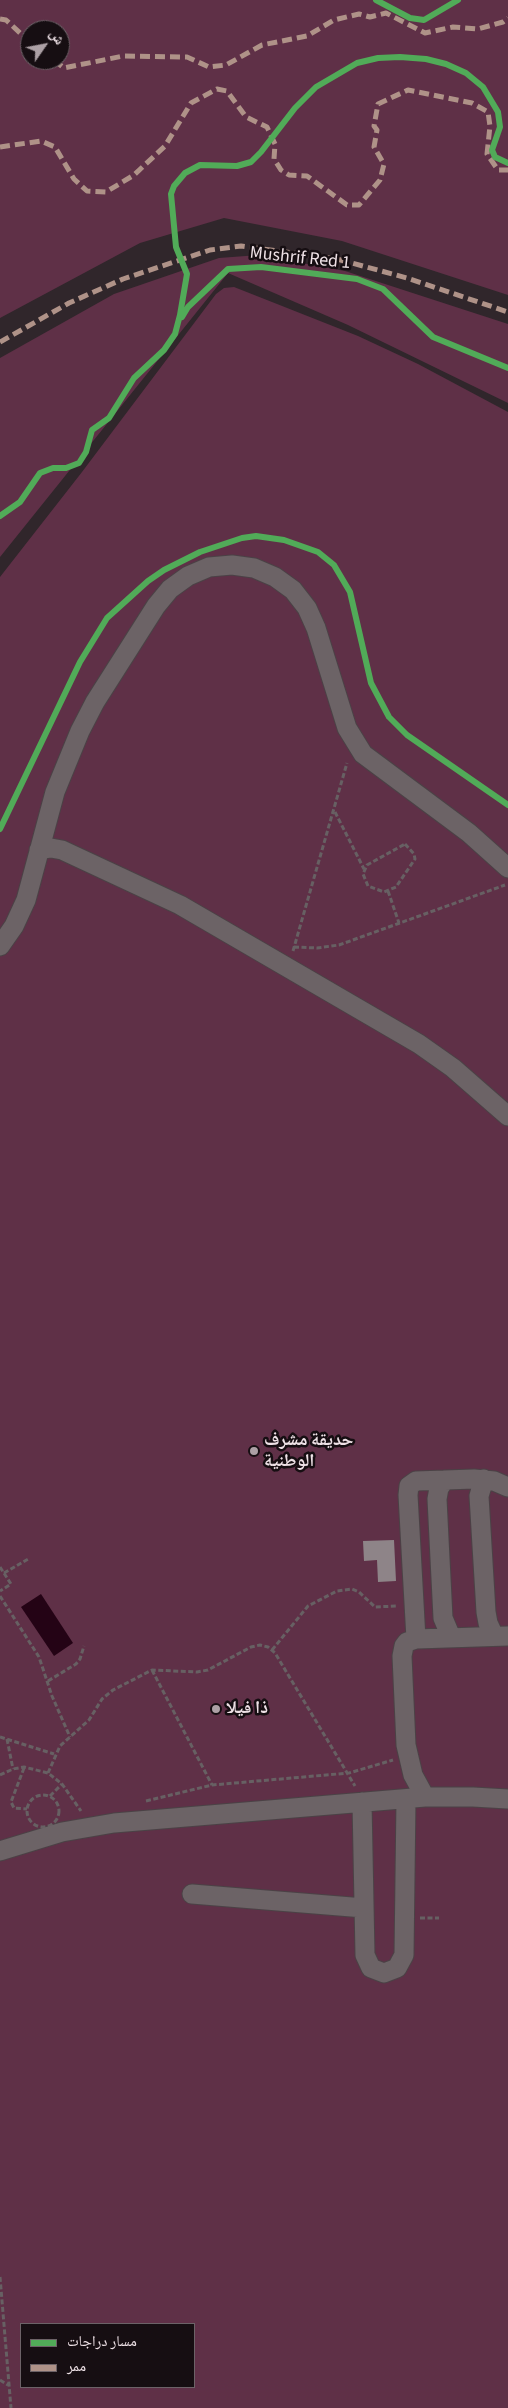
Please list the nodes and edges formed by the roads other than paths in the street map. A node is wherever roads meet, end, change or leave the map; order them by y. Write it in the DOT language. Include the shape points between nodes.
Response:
graph roads {
  1 [pos="39,850"];
  2 [pos="508,868"];
  3 [pos="0,946"];
  4 [pos="508,1116"];
  5 [pos="484,1479"];
  6 [pos="446,1480"];
  7 [pos="508,1487"];
  8 [pos="501,1636"];
  9 [pos="451,1637"];
  10 [pos="416,1639"];
  11 [pos="425,1797"];
  12 [pos="508,1799"];
  13 [pos="406,1800"];
  14 [pos="362,1802"];
  15 [pos="0,1851"];
  16 [pos="192,1894"];
  17 [pos="364,1908"];
  1 -- 2 [label="street" via="55,792 87,716 156,606 170,589 188,576 209,567 232,565 254,568 275,577 293,590 307,608 353,740 376,765 456,823"];
  1 -- 3 [label="street" via="21,913"];
  1 -- 4 [label="street" via="57,848 156,892 419,1044 453,1068"];
  5 -- 6 [label="street"];
  5 -- 7 [label="street"];
  5 -- 8 [label="street" via="480,1496 487,1618"];
  6 -- 9 [label="street" via="439,1488 437,1499 443,1618"];
  6 -- 10 [label="street" via="416,1481 408,1490"];
  8 -- 9 [label="street"];
  9 -- 10 [label="street"];
  10 -- 11 [label="street" via="407,1642 402,1650 407,1756"];
  11 -- 12 [label="street"];
  11 -- 13 [label="street"];
  13 -- 14 [label="street"];
  13 -- 17 [label="street" via="404,1955 402,1962 391,1972 377,1972 367,1962"];
  14 -- 15 [label="street" via="86,1816"];
  14 -- 17 [label="street"];
  16 -- 17 [label="street"];
}
